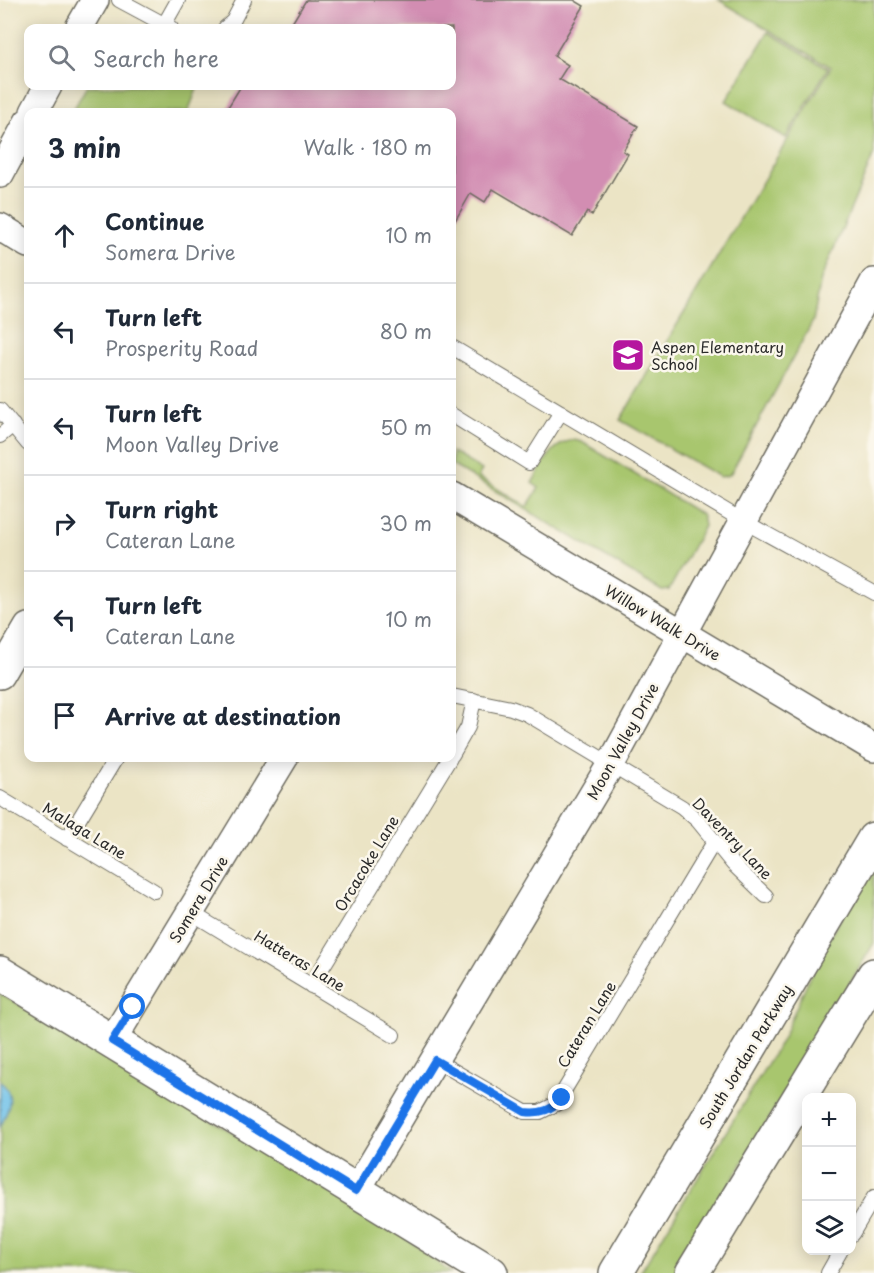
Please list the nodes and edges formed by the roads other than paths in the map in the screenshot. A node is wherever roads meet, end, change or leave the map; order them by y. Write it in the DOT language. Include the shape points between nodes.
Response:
graph roads {
  1 [pos="95,0"];
  2 [pos="119,0"];
  3 [pos="178,0"];
  4 [pos="244,0"];
  5 [pos="81,24"];
  6 [pos="163,24"];
  7 [pos="169,24"];
  8 [pos="230,24"];
  9 [pos="46,90"];
  10 [pos="36,108"];
  11 [pos="24,129"];
  12 [pos="0,174"];
  13 [pos="0,227"];
  14 [pos="24,242"];
  15 [pos="874,282"];
  16 [pos="456,349"];
  17 [pos="0,410"];
  18 [pos="561,412"];
  19 [pos="456,417"];
  20 [pos="13,425"];
  21 [pos="0,436"];
  22 [pos="24,439"];
  23 [pos="456,498"];
  24 [pos="743,521"];
  25 [pos="874,593"];
  26 [pos="24,634"];
  27 [pos="682,634"];
  28 [pos="0,675"];
  29 [pos="456,697"];
  30 [pos="474,700"];
  31 [pos="456,747"];
  32 [pos="874,748"];
  33 [pos="114,762"];
  34 [pos="282,762"];
  35 [pos="447,762"];
  36 [pos="611,764"];
  37 [pos="0,798"];
  38 [pos="67,839"];
  39 [pos="874,839"];
  40 [pos="714,842"];
  41 [pos="154,891"];
  42 [pos="766,896"];
  43 [pos="190,912"];
  44 [pos="0,974"];
  45 [pos="874,975"];
  46 [pos="311,986"];
  47 [pos="393,1035"];
  48 [pos="112,1041"];
  49 [pos="435,1060"];
  50 [pos="356,1191"];
  51 [pos="874,1197"];
  52 [pos="856,1227"];
  53 [pos="839,1255"];
  54 [pos="491,1273"];
  55 [pos="616,1273"];
  56 [pos="692,1273"];
  57 [pos="828,1273"];
  1 -- 5 [label="street"];
  2 -- 6 [label="lane"];
  3 -- 7 [label="lane"];
  4 -- 8 [label="lane"];
  9 -- 10 [label="street"];
  11 -- 12 [label="street"];
  13 -- 14 [label="street"];
  15 -- 24 [label="street, Moon Valley Drive"];
  16 -- 18 [label="lane"];
  17 -- 20 [label="lane"];
  18 -- 19 [label="lane" via="529,463"];
  18 -- 24 [label="lane"];
  20 -- 21 [label="lane"];
  20 -- 22 [label="lane"];
  23 -- 27 [label="street, Willow Walk Drive"];
  24 -- 25 [label="lane"];
  24 -- 27 [label="street, Moon Valley Drive"];
  26 -- 28 [label="street"];
  27 -- 32 [label="street, Willow Walk Drive"];
  27 -- 36 [label="street, Moon Valley Drive"];
  29 -- 30 [label="lane, Daventry Lane"];
  30 -- 31 [label="lane, Orcacoke Lane" via="468,727"];
  30 -- 36 [label="lane, Daventry Lane" via="520,710"];
  33 -- 38 [label="lane"];
  34 -- 43 [label="street, Somera Drive"];
  35 -- 46 [label="lane, Orcacoke Lane"];
  36 -- 40 [label="lane, Daventry Lane" via="690,813"];
  36 -- 49 [label="street, Moon Valley Drive"];
  37 -- 38 [label="lane, Malaga Lane"];
  38 -- 41 [label="lane, Malaga Lane"];
  39 -- 55 [label="street, South Jordan Parkway"];
  40 -- 42 [label="lane, Daventry Lane"];
  40 -- 49 [label="lane, Cateran Lane" via="556,1104 540,1112 525,1112"];
  43 -- 46 [label="lane, Hatteras Lane"];
  43 -- 48 [label="street, Somera Drive"];
  44 -- 48 [label="street"];
  45 -- 56 [label="street"];
  46 -- 47 [label="lane, Hatteras Lane"];
  48 -- 50 [label="street"];
  49 -- 50 [label="street, Moon Valley Drive"];
  50 -- 54 [label="street"];
  51 -- 52 [label="lane"];
  53 -- 57 [label="lane"];
}
